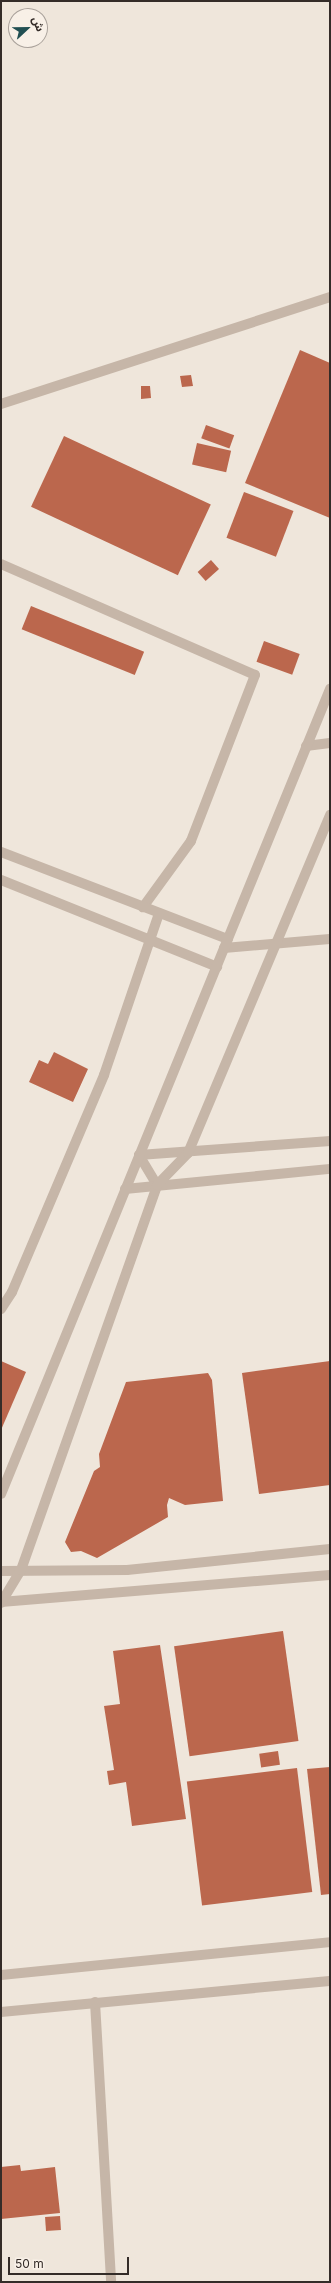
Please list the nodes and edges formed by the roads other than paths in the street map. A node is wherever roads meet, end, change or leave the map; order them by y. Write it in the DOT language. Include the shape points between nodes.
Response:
graph roads {
  1 [pos="330,297"];
  2 [pos="1,404"];
  3 [pos="1,564"];
  4 [pos="330,688"];
  5 [pos="326,707"];
  6 [pos="330,743"];
  7 [pos="306,746"];
  8 [pos="330,815"];
  9 [pos="1,852"];
  10 [pos="1,880"];
  11 [pos="143,906"];
  12 [pos="159,913"];
  13 [pos="149,938"];
  14 [pos="330,939"];
  15 [pos="226,943"];
  16 [pos="276,943"];
  17 [pos="217,967"];
  18 [pos="330,1141"];
  19 [pos="188,1153"];
  20 [pos="139,1155"];
  21 [pos="330,1169"];
  22 [pos="157,1185"];
  23 [pos="125,1190"];
  24 [pos="1,1308"];
  25 [pos="1,1494"];
  26 [pos="330,1549"];
  27 [pos="21,1570"];
  28 [pos="1,1571"];
  29 [pos="330,1574"];
  30 [pos="1,1602"];
  31 [pos="330,1942"];
  32 [pos="1,1975"];
  33 [pos="330,1981"];
  34 [pos="95,2002"];
  35 [pos="2,2014"];
  36 [pos="111,2282"];
  1 -- 2 [label="street"];
  3 -- 11 [label="street" via="255,675 191,841"];
  4 -- 5 [label="street"];
  5 -- 7 [label="street"];
  6 -- 7 [label="street"];
  7 -- 15 [label="street"];
  8 -- 16 [label="street"];
  9 -- 11 [label="street"];
  10 -- 13 [label="street"];
  11 -- 12 [label="street"];
  12 -- 13 [label="street"];
  12 -- 15 [label="street"];
  13 -- 17 [label="street"];
  13 -- 24 [label="street" via="104,1075 12,1292"];
  14 -- 16 [label="street"];
  15 -- 16 [label="street"];
  15 -- 17 [label="street"];
  16 -- 19 [label="street"];
  17 -- 20 [label="street"];
  18 -- 19 [label="street"];
  19 -- 20 [label="street"];
  19 -- 22 [label="street"];
  20 -- 22 [label="street"];
  20 -- 23 [label="street"];
  21 -- 22 [label="street"];
  22 -- 23 [label="street"];
  22 -- 27 [label="street"];
  23 -- 25 [label="street"];
  26 -- 27 [label="street" via="127,1570"];
  27 -- 28 [label="street"];
  27 -- 30 [label="street"];
  29 -- 30 [label="street"];
  31 -- 32 [label="street"];
  33 -- 34 [label="street"];
  34 -- 35 [label="street"];
  34 -- 36 [label="street"];
}
